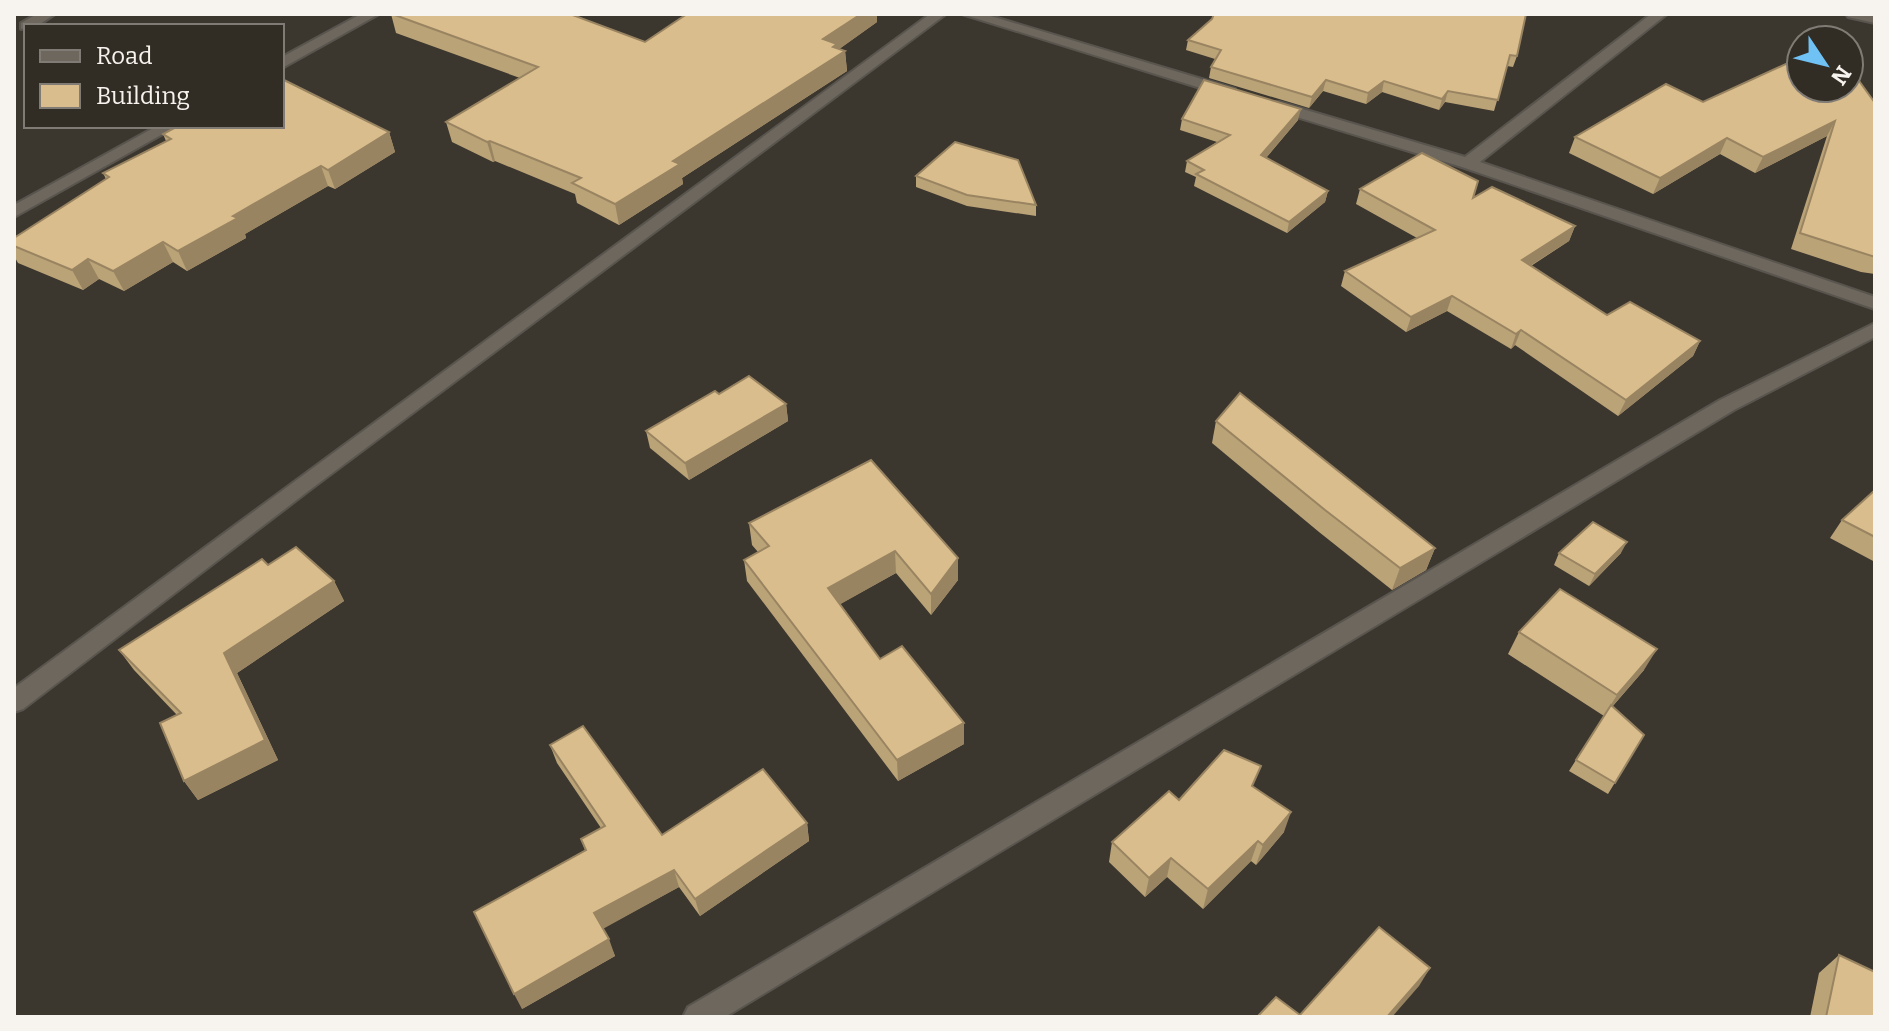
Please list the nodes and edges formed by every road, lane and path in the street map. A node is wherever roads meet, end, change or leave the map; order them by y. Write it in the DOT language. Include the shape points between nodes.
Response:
graph roads {
  1 [pos="48,14"];
  2 [pos="372,14"];
  3 [pos="939,14"];
  4 [pos="969,14"];
  5 [pos="1660,14"];
  6 [pos="1853,14"];
  7 [pos="1875,19"];
  8 [pos="30,24"];
  9 [pos="284,62"];
  10 [pos="165,128"];
  11 [pos="1468,163"];
  12 [pos="14,212"];
  13 [pos="1875,303"];
  14 [pos="1875,329"];
  15 [pos="14,702"];
  16 [pos="698,1017"];
  1 -- 8 [label="street"];
  2 -- 9 [label="street"];
  3 -- 15 [label="street"];
  4 -- 11 [label="street"];
  5 -- 11 [label="street"];
  6 -- 7 [label="street"];
  10 -- 12 [label="street"];
  11 -- 13 [label="street"];
  14 -- 16 [label="street" via="1713,413"];
}
